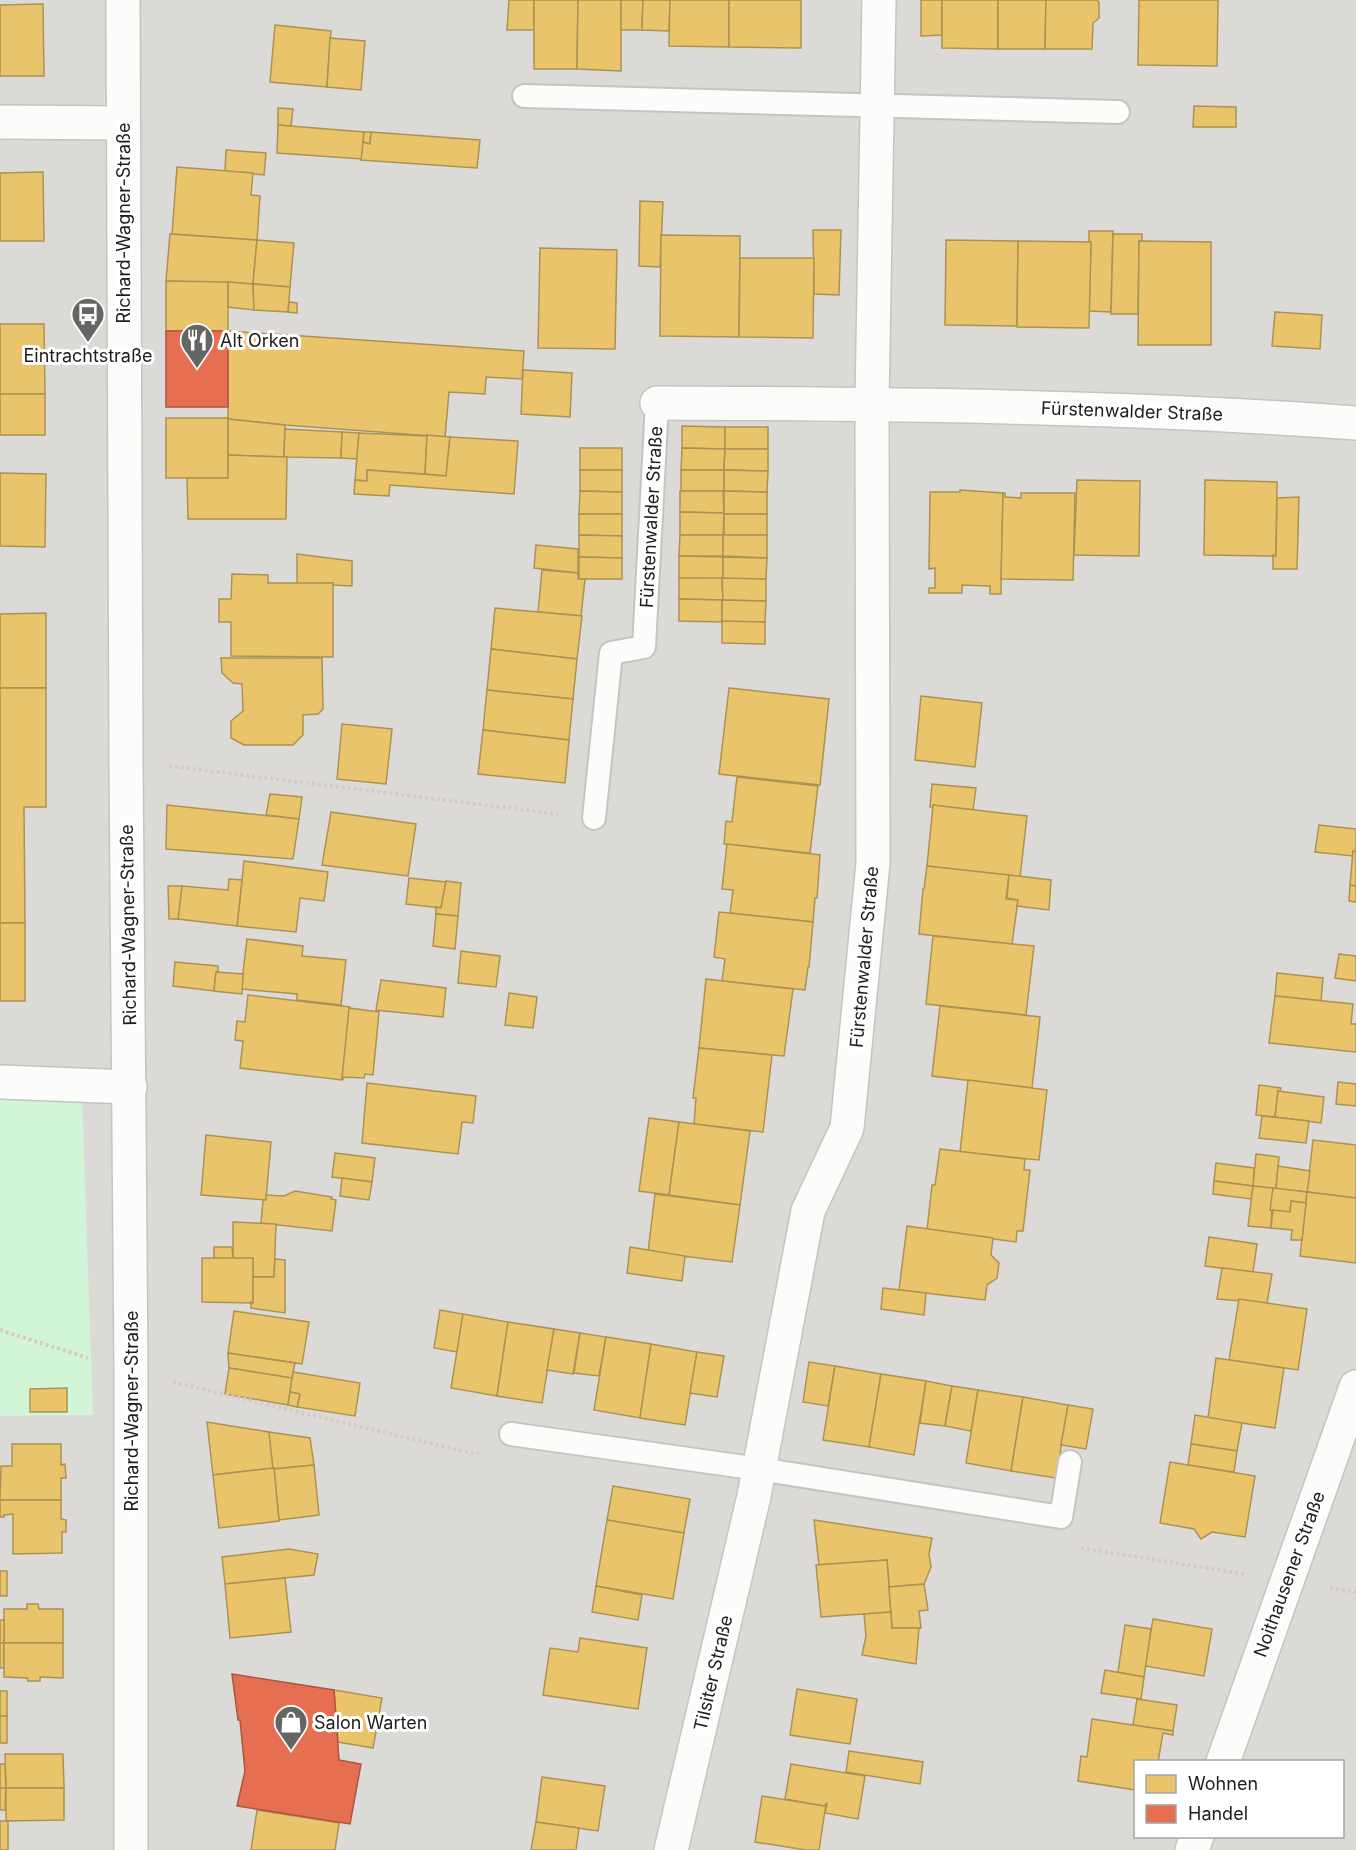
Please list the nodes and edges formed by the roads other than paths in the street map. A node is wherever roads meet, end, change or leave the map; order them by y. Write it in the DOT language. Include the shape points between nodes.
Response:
graph roads {
  1 [pos="123,0"];
  2 [pos="879,0"];
  3 [pos="524,96"];
  4 [pos="879,105"];
  5 [pos="1118,112"];
  6 [pos="0,122"];
  7 [pos="123,123"];
  8 [pos="657,403"];
  9 [pos="872,404"];
  10 [pos="1356,423"];
  11 [pos="594,818"];
  12 [pos="0,1082"];
  13 [pos="130,1087"];
  14 [pos="1356,1387"];
  15 [pos="511,1434"];
  16 [pos="1070,1462"];
  17 [pos="757,1482"];
  18 [pos="1224,1760"];
  19 [pos="131,1850"];
  20 [pos="671,1850"];
  1 -- 7 [label="street, Richard-Wagner-Straße"];
  2 -- 4 [label="street, Fürstenwalder Straße"];
  3 -- 4 [label="lane"];
  4 -- 5 [label="lane"];
  4 -- 9 [label="street, Fürstenwalder Straße"];
  6 -- 7 [label="street"];
  7 -- 13 [label="street, Richard-Wagner-Straße"];
  8 -- 9 [label="street, Fürstenwalder Straße"];
  8 -- 11 [label="lane, Fürstenwalder Straße" via="644,647 611,653"];
  9 -- 10 [label="street, Fürstenwalder Straße" via="1149,410"];
  9 -- 17 [label="street, Fürstenwalder Straße" via="873,863 847,1128 808,1211"];
  12 -- 13 [label="street"];
  13 -- 19 [label="street, Richard-Wagner-Straße"];
  14 -- 18 [label="street, Noithausener Straße"];
  15 -- 17 [label="lane"];
  16 -- 17 [label="lane" via="1061,1517"];
  17 -- 20 [label="street, Tilsiter Straße"];
}
